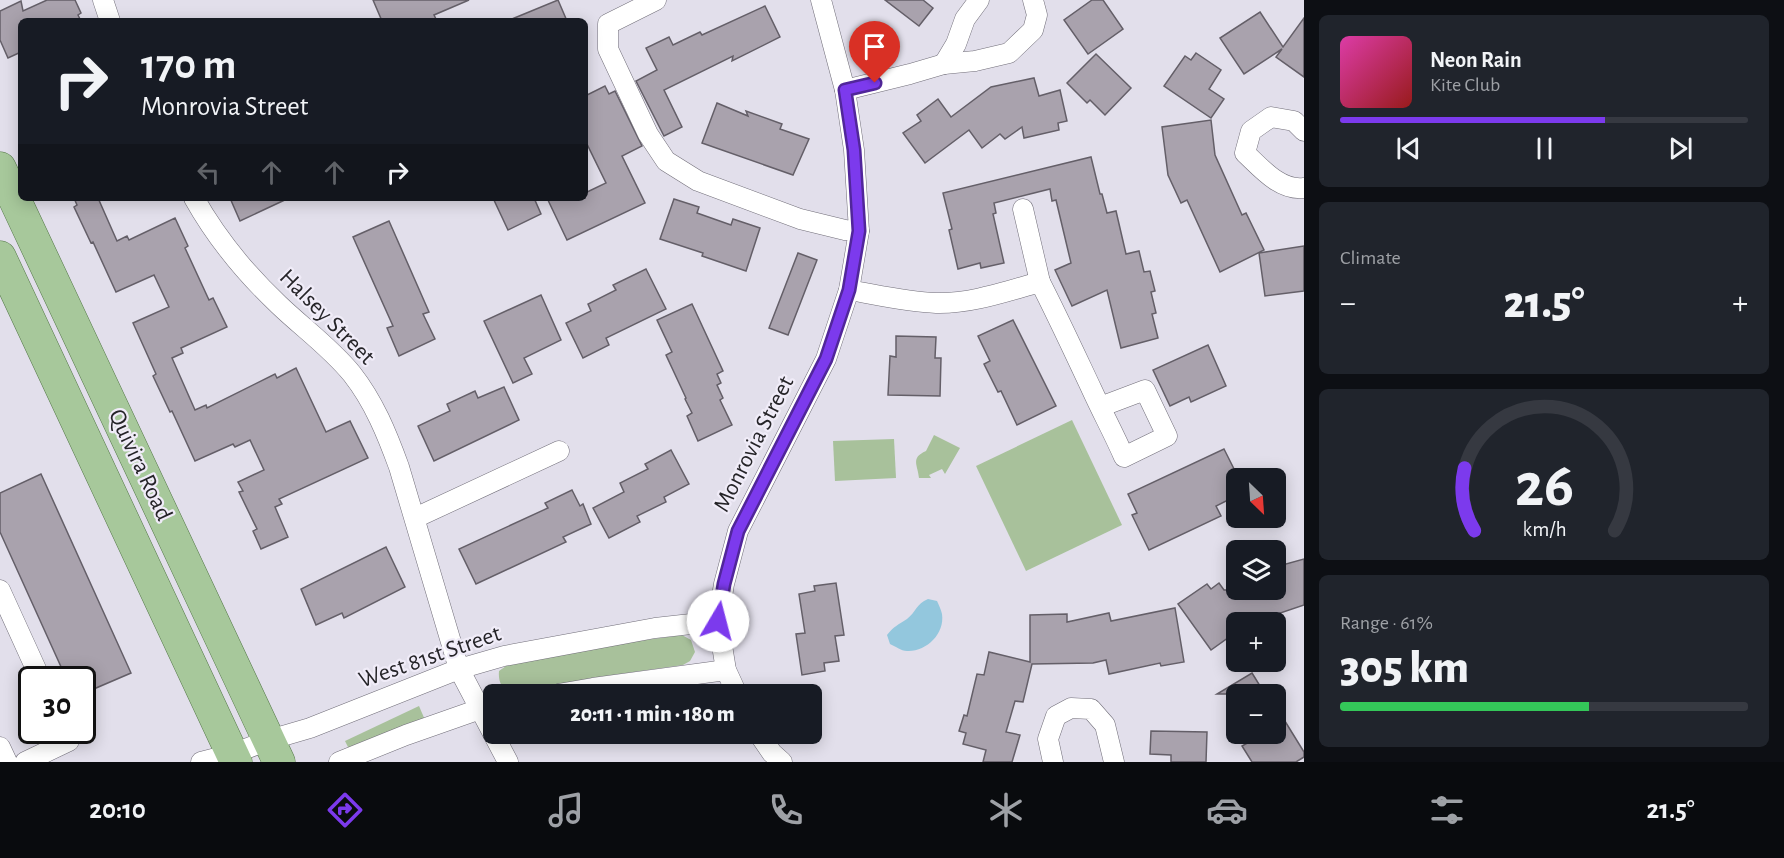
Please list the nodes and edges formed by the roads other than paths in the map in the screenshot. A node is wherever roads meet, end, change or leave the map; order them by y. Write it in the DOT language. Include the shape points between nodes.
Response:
graph roads {
  1 [pos="103,0"];
  2 [pos="656,0"];
  3 [pos="821,0"];
  4 [pos="979,0"];
  5 [pos="1033,0"];
  6 [pos="109,18"];
  7 [pos="944,64"];
  8 [pos="845,90"];
  9 [pos="1304,131"];
  10 [pos="4,184"];
  11 [pos="1304,188"];
  12 [pos="196,201"];
  13 [pos="1023,208"];
  14 [pos="859,231"];
  15 [pos="0,257"];
  16 [pos="1040,282"];
  17 [pos="849,290"];
  18 [pos="1100,407"];
  19 [pos="559,451"];
  20 [pos="415,518"];
  21 [pos="0,590"];
  22 [pos="718,621"];
  23 [pos="7,626"];
  24 [pos="32,666"];
  25 [pos="459,669"];
  26 [pos="726,670"];
  27 [pos="623,684"];
  28 [pos="732,684"];
  29 [pos="483,702"];
  30 [pos="483,709"];
  31 [pos="63,744"];
  32 [pos="501,744"];
  33 [pos="766,744"];
  34 [pos="0,747"];
  35 [pos="274,751"];
  36 [pos="234,758"];
  37 [pos="7,762"];
  38 [pos="25,762"];
  39 [pos="201,762"];
  40 [pos="339,762"];
  41 [pos="508,762"];
  42 [pos="782,762"];
  43 [pos="1053,762"];
  44 [pos="1114,762"];
  1 -- 6 [label="street"];
  2 -- 14 [label="street" via="608,24 608,49 648,134 666,161 698,181 800,219"];
  3 -- 8 [label="street, Monrovia Street"];
  4 -- 7 [label="street" via="965,19"];
  5 -- 7 [label="street" via="1037,15 1033,30 1009,53"];
  7 -- 8 [label="street"];
  8 -- 14 [label="street, Monrovia Street"];
  9 -- 11 [label="street" via="1294,122 1271,117 1251,131 1245,153 1274,180 1295,189"];
  10 -- 35 [label="main road, Quivira Road"];
  12 -- 20 [label="street, Halsey Street" via="235,260 325,345 371,401 388,435"];
  13 -- 16 [label="street"];
  14 -- 17 [label="street, Monrovia Street"];
  15 -- 36 [label="main road, Quivira Road"];
  16 -- 17 [label="street" via="938,303"];
  16 -- 18 [label="street"];
  17 -- 22 [label="street, Monrovia Street" via="826,359 738,531"];
  19 -- 20 [label="street"];
  20 -- 25 [label="street, Halsey Street"];
  21 -- 23 [label="street"];
  22 -- 25 [label="street, West 81st Street" via="539,649"];
  22 -- 26 [label="street, Monrovia Street"];
  23 -- 24 [label="street"];
  25 -- 29 [label="street, Halsey Street"];
  25 -- 35 [label="street, West 81st Street" via="310,728"];
  26 -- 27 [label="street"];
  26 -- 28 [label="street, Monrovia Street"];
  30 -- 40 [label="street"];
  31 -- 38 [label="street"];
  32 -- 41 [label="street, Halsey Street"];
  33 -- 42 [label="street"];
  34 -- 37 [label="street"];
  35 -- 36 [label="street, West 81st Street"];
  36 -- 39 [label="street, West 81st Street"];
  43 -- 44 [label="street" via="1048,739 1056,716 1071,708 1091,709 1105,725"];
}
